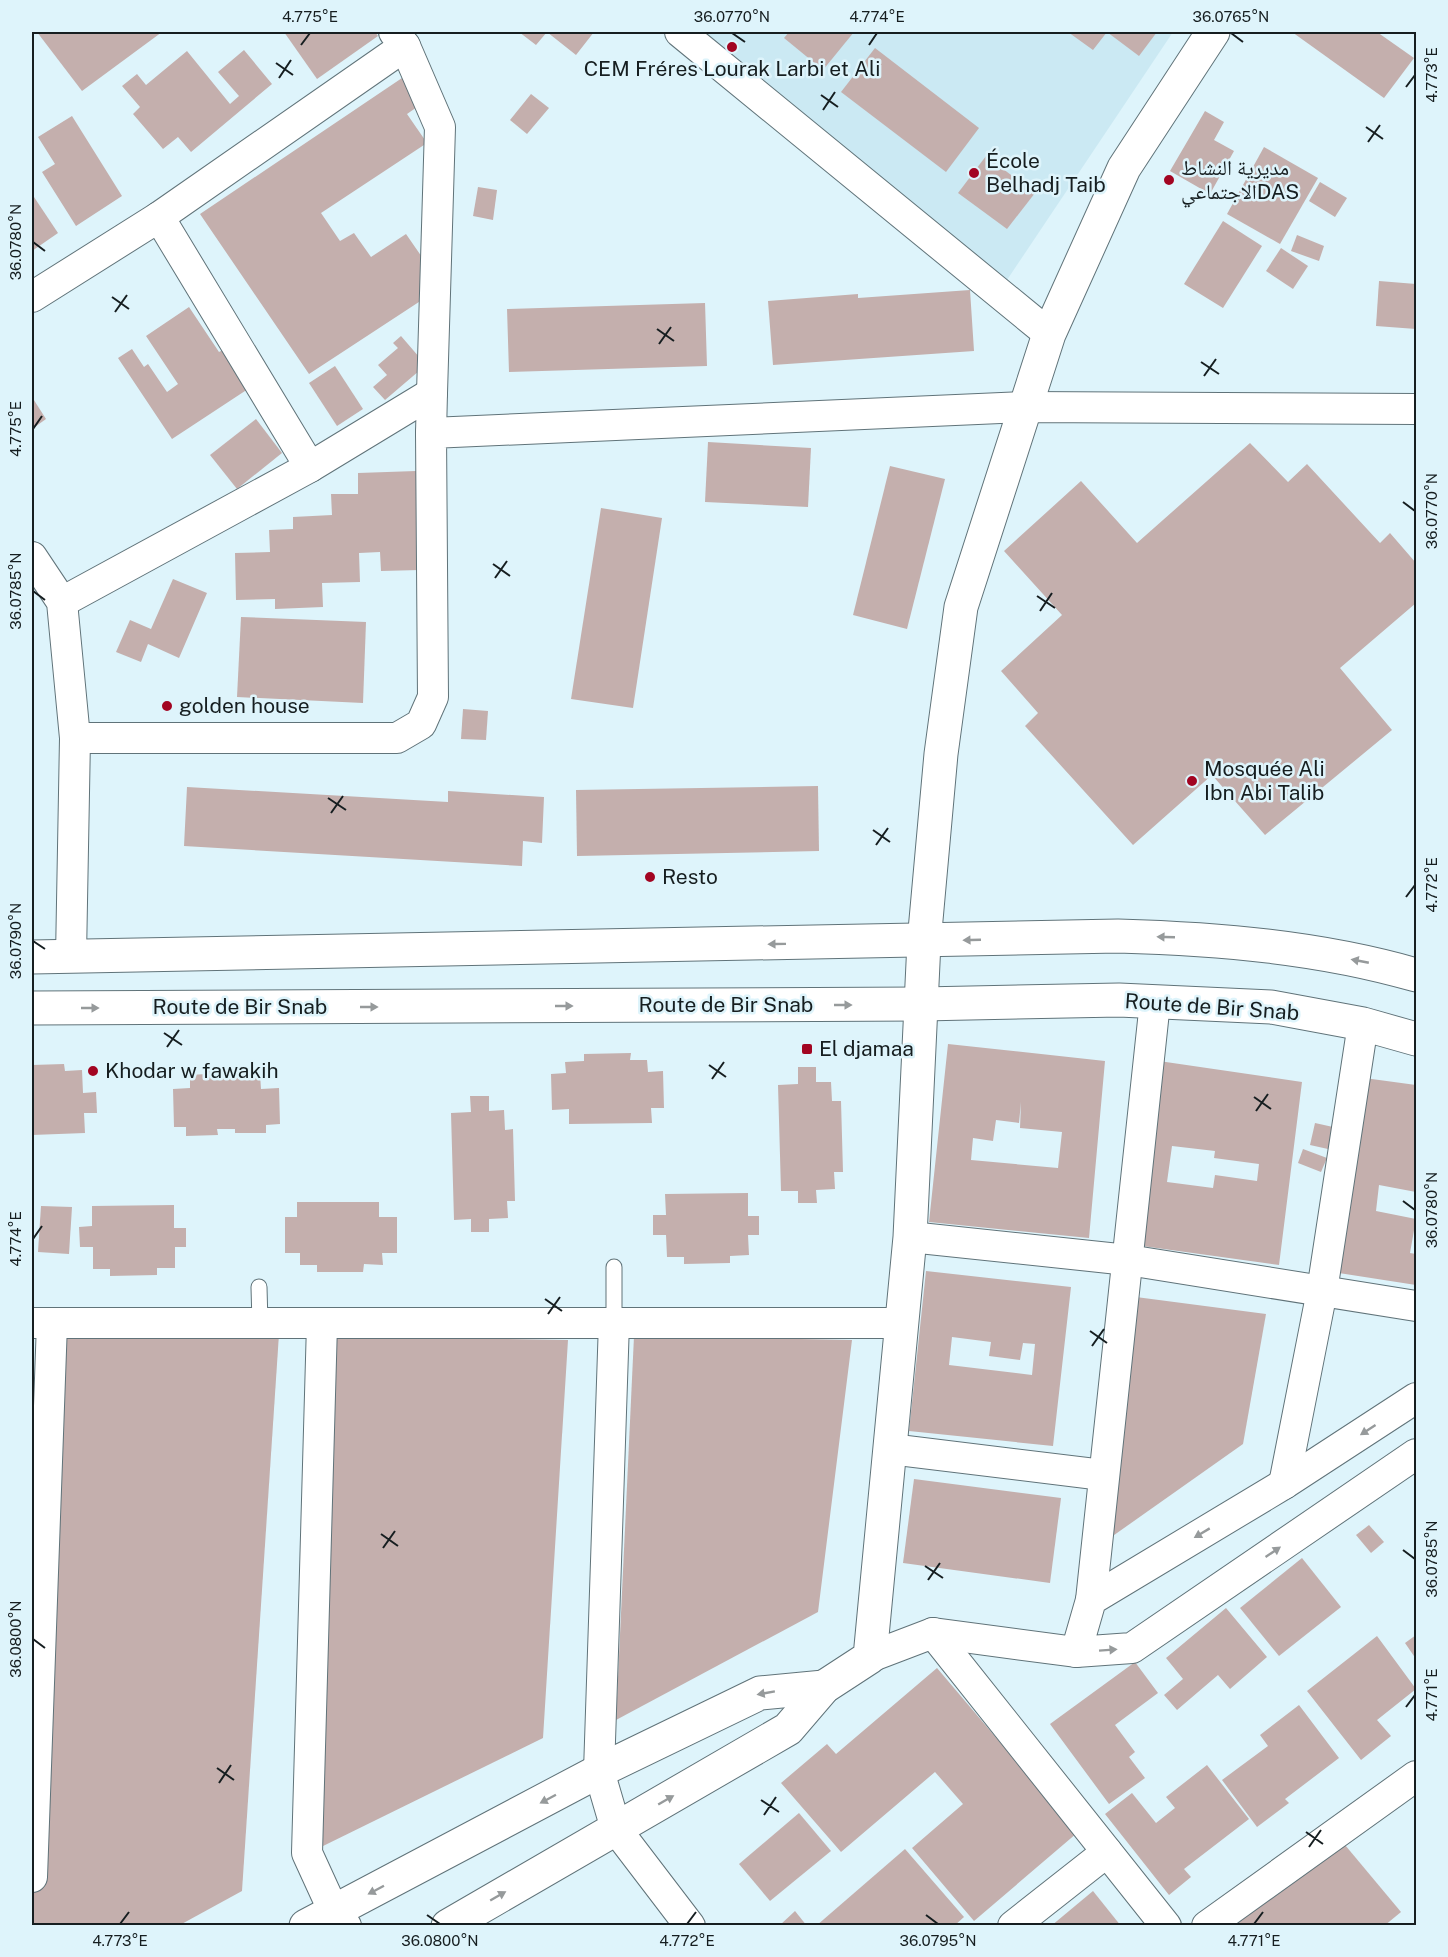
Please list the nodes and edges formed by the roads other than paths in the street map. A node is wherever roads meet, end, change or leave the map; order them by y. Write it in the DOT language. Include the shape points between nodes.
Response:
graph roads {
  1 [pos="680,32"];
  2 [pos="1213,32"];
  3 [pos="400,39"];
  4 [pos="159,217"];
  5 [pos="32,297"];
  6 [pos="1049,334"];
  7 [pos="432,393"];
  8 [pos="1024,407"];
  9 [pos="1416,409"];
  10 [pos="431,433"];
  11 [pos="310,467"];
  12 [pos="32,558"];
  13 [pos="62,602"];
  14 [pos="75,738"];
  15 [pos="924,942"];
  16 [pos="32,957"];
  17 [pos="71,957"];
  18 [pos="1416,975"];
  19 [pos="1155,1002"];
  20 [pos="922,1004"];
  21 [pos="32,1008"];
  22 [pos="1363,1024"];
  23 [pos="1416,1039"];
  24 [pos="910,1237"];
  25 [pos="1128,1260"];
  26 [pos="615,1268"];
  27 [pos="259,1287"];
  28 [pos="1322,1291"];
  29 [pos="1416,1306"];
  30 [pos="614,1322"];
  31 [pos="42,1323"];
  32 [pos="900,1323"];
  33 [pos="260,1324"];
  34 [pos="322,1324"];
  35 [pos="1416,1398"];
  36 [pos="890,1449"];
  37 [pos="1416,1454"];
  38 [pos="1103,1475"];
  39 [pos="1284,1484"];
  40 [pos="1090,1600"];
  41 [pos="933,1633"];
  42 [pos="1076,1652"];
  43 [pos="870,1658"];
  44 [pos="824,1687"];
  45 [pos="599,1771"];
  46 [pos="1416,1776"];
  47 [pos="616,1829"];
  48 [pos="1107,1852"];
  49 [pos="32,1877"];
  50 [pos="329,1921"];
  51 [pos="448,1926"];
  52 [pos="690,1926"];
  53 [pos="1013,1926"];
  54 [pos="1166,1926"];
  55 [pos="1207,1926"];
  1 -- 6 [label="street"];
  2 -- 6 [label="main road" via="1124,168"];
  3 -- 4 [label="street"];
  3 -- 7 [label="street" via="440,127"];
  4 -- 5 [label="street"];
  4 -- 11 [label="street"];
  6 -- 8 [label="main road"];
  7 -- 10 [label="street"];
  7 -- 11 [label="street"];
  8 -- 9 [label="street"];
  8 -- 10 [label="street"];
  8 -- 15 [label="main road" via="961,608 941,754"];
  10 -- 14 [label="street" via="433,697 421,724 397,738"];
  11 -- 13 [label="street"];
  12 -- 13 [label="street"];
  13 -- 14 [label="street"];
  14 -- 17 [label="street"];
  15 -- 17 [label="main road, one-way"];
  18 -- 15 [label="main road, one-way" via="1306,951 1219,939 1118,936"];
  15 -- 20 [label="main road"];
  16 -- 17 [label="main road"];
  19 -- 20 [label="main road, Route de Bir Snab"];
  19 -- 22 [label="main road, Route de Bir Snab" via="1271,1007"];
  19 -- 25 [label="street"];
  21 -- 20 [label="main road, Route de Bir Snab, one-way"];
  20 -- 24 [label="main road"];
  22 -- 23 [label="main road, Route de Bir Snab"];
  22 -- 28 [label="street"];
  24 -- 25 [label="street"];
  24 -- 32 [label="main road"];
  25 -- 28 [label="street"];
  25 -- 38 [label="street"];
  26 -- 30 [label="lane"];
  27 -- 33 [label="lane"];
  28 -- 29 [label="street"];
  28 -- 39 [label="street"];
  30 -- 32 [label="street"];
  30 -- 34 [label="street"];
  30 -- 45 [label="street"];
  31 -- 33 [label="street"];
  31 -- 49 [label="street"];
  32 -- 36 [label="main road"];
  33 -- 34 [label="street"];
  34 -- 50 [label="street" via="307,1853"];
  35 -- 39 [label="street, one-way"];
  36 -- 38 [label="street"];
  36 -- 43 [label="main road"];
  42 -- 37 [label="street, one-way" via="1132,1648"];
  38 -- 40 [label="street"];
  39 -- 40 [label="street, one-way"];
  40 -- 42 [label="street"];
  41 -- 42 [label="street"];
  41 -- 43 [label="street"];
  41 -- 48 [label="street"];
  43 -- 44 [label="main road"];
  44 -- 45 [label="main road, one-way" via="760,1693"];
  47 -- 44 [label="main road, one-way" via="788,1729"];
  45 -- 47 [label="street"];
  45 -- 50 [label="main road, one-way"];
  46 -- 55 [label="street"];
  51 -- 47 [label="main road, one-way"];
  47 -- 52 [label="street"];
  48 -- 53 [label="street"];
  48 -- 54 [label="street"];
}
